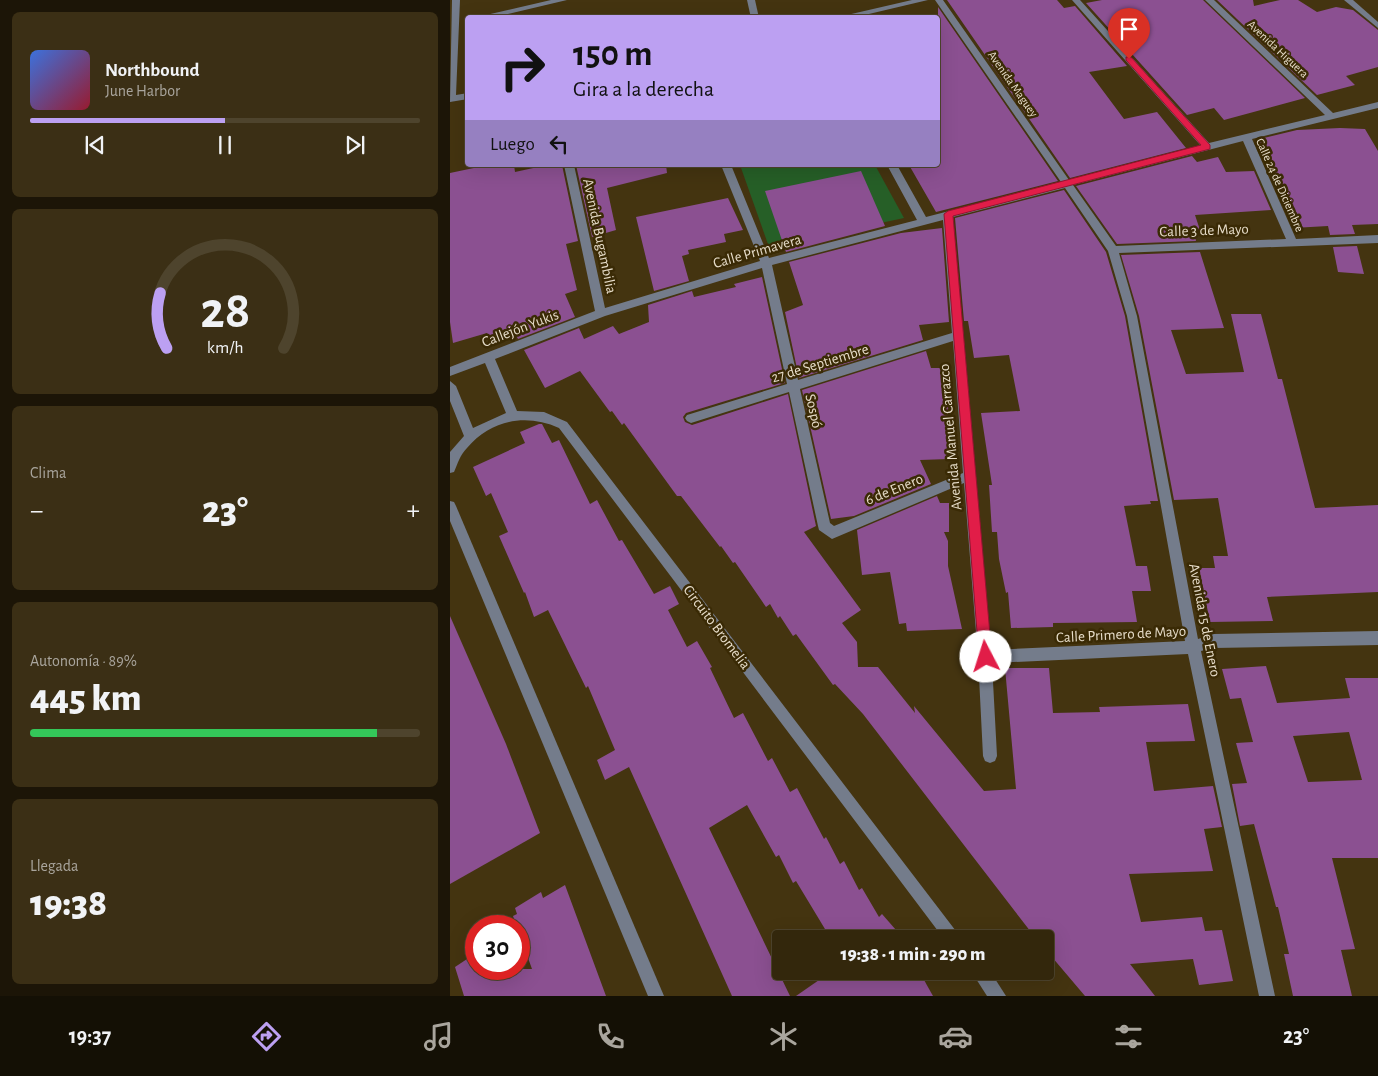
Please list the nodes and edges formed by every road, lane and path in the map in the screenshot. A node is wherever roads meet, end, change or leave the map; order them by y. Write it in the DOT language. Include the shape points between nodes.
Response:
graph roads {
  1 [pos="456,0"];
  2 [pos="562,0"];
  3 [pos="751,0"];
  4 [pos="924,0"];
  5 [pos="939,0"];
  6 [pos="1076,0"];
  7 [pos="1209,0"];
  8 [pos="1348,0"];
  9 [pos="491,15"];
  10 [pos="755,15"];
  11 [pos="852,15"];
  12 [pos="465,21"];
  13 [pos="452,23"];
  14 [pos="1378,26"];
  15 [pos="465,96"];
  16 [pos="450,99"];
  17 [pos="1377,108"];
  18 [pos="1331,116"];
  19 [pos="1246,137"];
  20 [pos="1207,147"];
  21 [pos="569,167"];
  22 [pos="727,167"];
  23 [pos="893,167"];
  24 [pos="1066,183"];
  25 [pos="948,214"];
  26 [pos="923,221"];
  27 [pos="1378,239"];
  28 [pos="1292,242"];
  29 [pos="1113,250"];
  30 [pos="766,263"];
  31 [pos="600,313"];
  32 [pos="958,335"];
  33 [pos="488,357"];
  34 [pos="450,372"];
  35 [pos="450,386"];
  36 [pos="793,387"];
  37 [pos="513,416"];
  38 [pos="691,418"];
  39 [pos="470,436"];
  40 [pos="450,468"];
  41 [pos="969,476"];
  42 [pos="450,506"];
  43 [pos="832,533"];
  44 [pos="1378,638"];
  45 [pos="1193,647"];
  46 [pos="986,657"];
  47 [pos="990,756"];
  48 [pos="947,930"];
  49 [pos="986,980"];
  50 [pos="656,996"];
  51 [pos="998,996"];
  52 [pos="1267,996"];
  1 -- 13 [label="street"];
  2 -- 9 [label="street"];
  3 -- 10 [label="street"];
  4 -- 11 [label="street"];
  5 -- 24 [label="street, Avenida Maguey"];
  6 -- 20 [label="street"];
  7 -- 18 [label="street, Avenida Higuera"];
  8 -- 14 [label="street"];
  12 -- 13 [label="street"];
  13 -- 16 [label="street"];
  15 -- 16 [label="street"];
  17 -- 18 [label="street, Calle Primavera"];
  18 -- 19 [label="street, Calle Primavera"];
  19 -- 20 [label="street, Calle Primavera"];
  19 -- 28 [label="street, Calle 24 de Diciembre"];
  20 -- 24 [label="street, Calle Primavera"];
  21 -- 31 [label="street, Avenida Bugambilia"];
  22 -- 30 [label="street, Sospó"];
  23 -- 26 [label="street"];
  24 -- 25 [label="street, Calle Primavera"];
  24 -- 29 [label="street"];
  25 -- 26 [label="street, Calle Primavera"];
  25 -- 32 [label="street, Avenida Manuel Carrazco"];
  26 -- 30 [label="street, Calle Primavera"];
  27 -- 28 [label="street, Calle 3 de Mayo"];
  28 -- 29 [label="street, Calle 3 de Mayo"];
  29 -- 45 [label="street, Avenida 15 de Enero" via="1132,316"];
  30 -- 31 [label="street, Calle Primavera"];
  30 -- 36 [label="street, Sospó"];
  31 -- 33 [label="street, Callejón Yukis"];
  32 -- 36 [label="street, 27 de Septiembre"];
  32 -- 41 [label="street, Avenida Manuel Carrazco"];
  33 -- 34 [label="street, Callejón Yukis"];
  33 -- 37 [label="street"];
  35 -- 39 [label="street"];
  36 -- 38 [label="street, 27 de Septiembre"];
  36 -- 43 [label="street, Sospó" via="824,526"];
  37 -- 39 [label="street, Circuito Bromelia" via="491,423"];
  37 -- 48 [label="street, Circuito Bromelia" via="541,415 563,425"];
  39 -- 40 [label="street, Circuito Bromelia" via="452,459"];
  41 -- 43 [label="street, 6 de Enero"];
  41 -- 46 [label="street, Avenida Manuel Carrazco"];
  42 -- 50 [label="street"];
  44 -- 45 [label="street, Calle Primero de Mayo" via="1214,641"];
  45 -- 46 [label="street, Calle Primero de Mayo"];
  45 -- 52 [label="street, Avenida 15 de Enero"];
  46 -- 47 [label="street, Avenida Manuel Carrazco"];
  49 -- 51 [label="street"];
}
